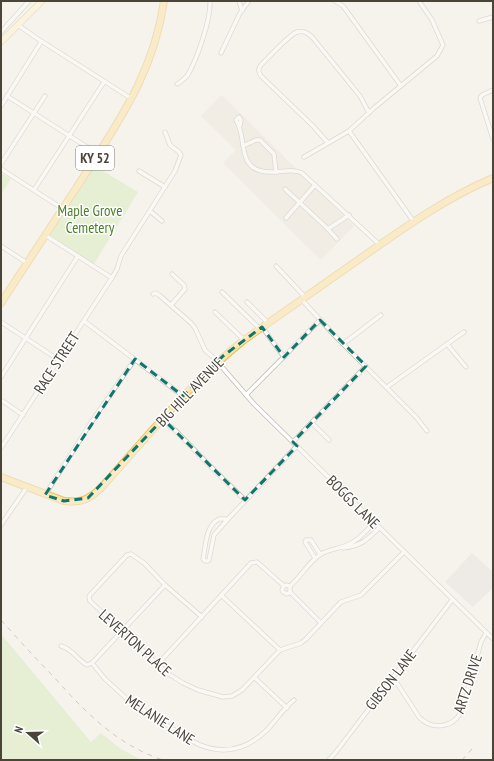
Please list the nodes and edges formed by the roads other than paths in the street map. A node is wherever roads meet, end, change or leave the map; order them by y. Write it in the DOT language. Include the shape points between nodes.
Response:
graph roads {
  1 [pos="29,1"];
  2 [pos="42,1"];
  3 [pos="164,1"];
  4 [pos="210,1"];
  5 [pos="239,1"];
  6 [pos="249,1"];
  7 [pos="335,1"];
  8 [pos="419,1"];
  9 [pos="242,11"];
  10 [pos="493,16"];
  11 [pos="479,22"];
  12 [pos="18,25"];
  13 [pos="1,32"];
  14 [pos="1,42"];
  15 [pos="41,42"];
  16 [pos="221,53"];
  17 [pos="104,82"];
  18 [pos="177,84"];
  19 [pos="401,86"];
  20 [pos="493,90"];
  21 [pos="8,96"];
  22 [pos="45,96"];
  23 [pos="132,99"];
  24 [pos="1,106"];
  25 [pos="34,113"];
  26 [pos="370,113"];
  27 [pos="240,126"];
  28 [pos="349,131"];
  29 [pos="165,132"];
  30 [pos="69,136"];
  31 [pos="493,139"];
  32 [pos="328,143"];
  33 [pos="243,146"];
  34 [pos="98,154"];
  35 [pos="304,157"];
  36 [pos="1,164"];
  37 [pos="1,169"];
  38 [pos="139,171"];
  39 [pos="276,172"];
  40 [pos="493,178"];
  41 [pos="315,185"];
  42 [pos="165,187"];
  43 [pos="284,189"];
  44 [pos="34,190"];
  45 [pos="299,202"];
  46 [pos="63,209"];
  47 [pos="150,211"];
  48 [pos="348,215"];
  49 [pos="286,218"];
  50 [pos="162,221"];
  51 [pos="414,222"];
  52 [pos="328,229"];
  53 [pos="46,235"];
  54 [pos="337,239"];
  55 [pos="380,245"];
  56 [pos="1,246"];
  57 [pos="78,256"];
  58 [pos="27,263"];
  59 [pos="276,266"];
  60 [pos="172,274"];
  61 [pos="112,278"];
  62 [pos="222,292"];
  63 [pos="153,294"];
  64 [pos="303,299"];
  65 [pos="247,302"];
  66 [pos="1,304"];
  67 [pos="171,306"];
  68 [pos="216,312"];
  69 [pos="381,315"];
  70 [pos="320,320"];
  71 [pos="84,321"];
  72 [pos="1,322"];
  73 [pos="268,323"];
  74 [pos="261,328"];
  75 [pos="464,332"];
  76 [pos="27,338"];
  77 [pos="244,340"];
  78 [pos="343,344"];
  79 [pos="447,344"];
  80 [pos="284,357"];
  81 [pos="135,359"];
  82 [pos="59,360"];
  83 [pos="217,362"];
  84 [pos="366,366"];
  85 [pos="466,367"];
  86 [pos="1,377"];
  87 [pos="387,387"];
  88 [pos="246,395"];
  89 [pos="183,396"];
  90 [pos="1,400"];
  91 [pos="23,414"];
  92 [pos="162,420"];
  93 [pos="312,423"];
  94 [pos="427,431"];
  95 [pos="329,440"];
  96 [pos="293,442"];
  97 [pos="2,444"];
  98 [pos="297,446"];
  99 [pos="1,448"];
  100 [pos="1,477"];
  101 [pos="27,487"];
  102 [pos="45,495"];
  103 [pos="245,500"];
  104 [pos="228,519"];
  105 [pos="374,522"];
  106 [pos="1,525"];
  107 [pos="379,528"];
  108 [pos="340,548"];
  109 [pos="404,552"];
  110 [pos="320,554"];
  111 [pos="315,558"];
  112 [pos="165,585"];
  113 [pos="284,586"];
  114 [pos="290,586"];
  115 [pos="290,592"];
  116 [pos="221,595"];
  117 [pos="452,600"];
  118 [pos="202,617"];
  119 [pos="321,623"];
  120 [pos="122,631"];
  121 [pos="486,633"];
  122 [pos="493,639"];
  123 [pos="61,646"];
  124 [pos="280,650"];
  125 [pos="92,663"];
  126 [pos="157,665"];
  127 [pos="392,677"];
  128 [pos="255,678"];
  129 [pos="294,700"];
  130 [pos="286,708"];
  131 [pos="329,760"];
  1 -- 13 [label="street"];
  2 -- 12 [label="street"];
  3 -- 23 [label="main road, KY 52" via="151,54"];
  4 -- 18 [label="street" via="199,48 186,76"];
  5 -- 9 [label="street"];
  6 -- 9 [label="street"];
  7 -- 19 [label="street" via="343,6"];
  8 -- 19 [label="street" via="432,20 443,45 437,56"];
  9 -- 16 [label="street"];
  10 -- 11 [label="street"];
  12 -- 14 [label="street"];
  12 -- 15 [label="street"];
  15 -- 17 [label="street"];
  15 -- 21 [label="street"];
  17 -- 23 [label="street"];
  17 -- 30 [label="street"];
  19 -- 26 [label="street"];
  20 -- 31 [label="street" via="481,96 480,100"];
  21 -- 24 [label="street"];
  21 -- 25 [label="street"];
  22 -- 25 [label="street"];
  23 -- 34 [label="main road, KY 52"];
  25 -- 30 [label="street"];
  25 -- 36 [label="street"];
  26 -- 28 [label="street"];
  26 -- 32 [label="street" via="360,96 312,37 307,32 294,33 261,64 258,72"];
  27 -- 33 [label="street"];
  28 -- 32 [label="street"];
  28 -- 51 [label="street"];
  29 -- 42 [label="street, RACE STREET" via="168,142 180,153 181,158"];
  30 -- 34 [label="street"];
  30 -- 44 [label="street"];
  32 -- 35 [label="street"];
  33 -- 39 [label="street" via="247,160 255,168 264,172"];
  33 -- 39 [label="street" via="256,140 261,141 274,154"];
  34 -- 46 [label="main road, KY 52"];
  37 -- 44 [label="street"];
  38 -- 42 [label="street"];
  39 -- 41 [label="street" via="299,172"];
  40 -- 51 [label="main road, BIG HILL AVENUE" via="475,185"];
  41 -- 45 [label="street"];
  41 -- 48 [label="street"];
  42 -- 47 [label="street, RACE STREET"];
  43 -- 45 [label="street"];
  44 -- 46 [label="street"];
  45 -- 49 [label="street"];
  45 -- 52 [label="street"];
  46 -- 53 [label="main road, KY 52"];
  47 -- 50 [label="street"];
  47 -- 61 [label="street, RACE STREET" via="121,256"];
  48 -- 52 [label="street"];
  48 -- 55 [label="street"];
  51 -- 55 [label="main road, BIG HILL AVENUE"];
  52 -- 54 [label="street"];
  53 -- 57 [label="street"];
  53 -- 58 [label="main road, KY 52"];
  55 -- 64 [label="main road, BIG HILL AVENUE"];
  56 -- 58 [label="street"];
  57 -- 61 [label="street"];
  57 -- 76 [label="street"];
  58 -- 66 [label="main road, KY 52"];
  59 -- 64 [label="street"];
  60 -- 67 [label="street" via="185,289"];
  61 -- 71 [label="street, RACE STREET"];
  62 -- 74 [label="street"];
  63 -- 67 [label="street, BOGGS LANE" via="156,293"];
  64 -- 70 [label="street"];
  64 -- 73 [label="main road, BIG HILL AVENUE"];
  65 -- 73 [label="street"];
  67 -- 83 [label="street, BOGGS LANE" via="194,326 204,348"];
  68 -- 77 [label="street"];
  69 -- 78 [label="street"];
  70 -- 78 [label="street"];
  70 -- 80 [label="street"];
  71 -- 81 [label="street"];
  71 -- 82 [label="street, RACE STREET"];
  72 -- 76 [label="street"];
  73 -- 74 [label="main road, BIG HILL AVENUE"];
  74 -- 77 [label="main road, BIG HILL AVENUE"];
  74 -- 80 [label="street"];
  75 -- 79 [label="street"];
  76 -- 82 [label="street"];
  76 -- 86 [label="street"];
  77 -- 83 [label="main road, BIG HILL AVENUE"];
  78 -- 84 [label="street"];
  79 -- 85 [label="street"];
  79 -- 87 [label="street"];
  80 -- 88 [label="street"];
  81 -- 89 [label="street"];
  81 -- 102 [label="street"];
  82 -- 91 [label="street, RACE STREET"];
  83 -- 88 [label="street, BOGGS LANE"];
  83 -- 89 [label="main road, BIG HILL AVENUE"];
  84 -- 87 [label="street"];
  84 -- 93 [label="street"];
  87 -- 94 [label="street"];
  88 -- 96 [label="street, BOGGS LANE"];
  89 -- 92 [label="main road, BIG HILL AVENUE"];
  90 -- 91 [label="street"];
  91 -- 97 [label="street, RACE STREET"];
  92 -- 102 [label="main road, BIG HILL AVENUE" via="88,498 64,502"];
  92 -- 103 [label="street"];
  93 -- 95 [label="street"];
  93 -- 96 [label="street"];
  96 -- 98 [label="street, BOGGS LANE"];
  97 -- 99 [label="street, RACE STREET"];
  98 -- 103 [label="street"];
  98 -- 105 [label="street, BOGGS LANE"];
  100 -- 101 [label="main road, BIG HILL AVENUE"];
  101 -- 102 [label="main road, BIG HILL AVENUE"];
  101 -- 106 [label="street"];
  103 -- 104 [label="street"];
  104 -- 104 [label="street" via="217,520 210,526 203,559 205,561 209,560 214,535"];
  105 -- 107 [label="street, BOGGS LANE"];
  105 -- 108 [label="street" via="355,541"];
  107 -- 108 [label="street" via="361,544"];
  107 -- 109 [label="street, BOGGS LANE"];
  108 -- 110 [label="street"];
  109 -- 117 [label="street, BOGGS LANE"];
  109 -- 119 [label="street, LEVERTON PLACE" via="361,595 341,602"];
  110 -- 111 [label="street"];
  110 -- 111 [label="street" via="311,540 306,540 306,545"];
  111 -- 114 [label="street"];
  112 -- 118 [label="street, LEVERTON PLACE"];
  112 -- 120 [label="street"];
  112 -- 120 [label="street, LEVERTON PLACE" via="139,559 127,555 89,596 89,599"];
  113 -- 114 [label="street"];
  113 -- 115 [label="street" via="283,592"];
  113 -- 116 [label="street" via="260,564 254,562 247,566"];
  114 -- 115 [label="street"];
  115 -- 119 [label="street"];
  116 -- 118 [label="street"];
  116 -- 124 [label="street"];
  117 -- 121 [label="street, BOGGS LANE"];
  117 -- 127 [label="street, GIBSON LANE"];
  118 -- 126 [label="street"];
  119 -- 124 [label="street, LEVERTON PLACE" via="301,642"];
  120 -- 125 [label="street"];
  120 -- 126 [label="street, LEVERTON PLACE"];
  121 -- 122 [label="street, BOGGS LANE"];
  121 -- 127 [label="street, ARTZ DRIVE" via="481,642 462,710 450,724 435,726 424,722"];
  123 -- 125 [label="street" via="72,651 87,665"];
  124 -- 128 [label="street, LEVERTON PLACE"];
  125 -- 130 [label="street, MELANIE LANE" via="127,699 206,748 226,750 248,744 267,729"];
  126 -- 128 [label="street, LEVERTON PLACE" via="167,674 198,690 224,696 232,696"];
  127 -- 131 [label="street, GIBSON LANE"];
  128 -- 130 [label="street"];
  129 -- 130 [label="street, MELANIE LANE"];
}
